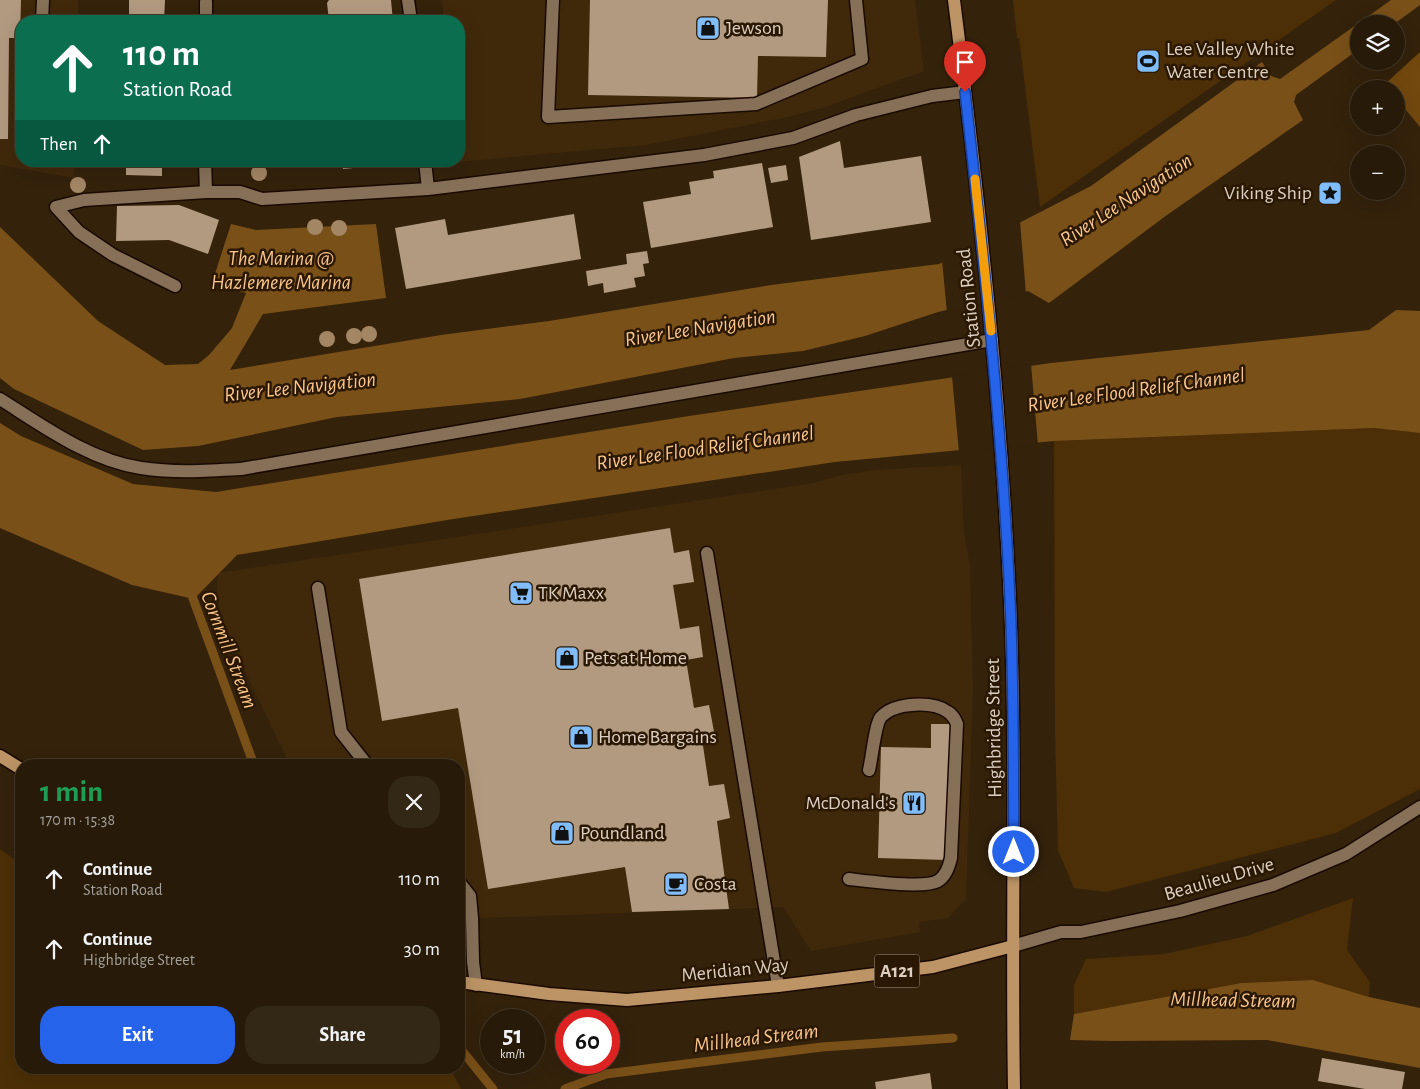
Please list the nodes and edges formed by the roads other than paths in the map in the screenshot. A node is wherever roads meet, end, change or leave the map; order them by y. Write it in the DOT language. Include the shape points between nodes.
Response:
graph roads {
  1 [pos="43,0"];
  2 [pos="408,0"];
  3 [pos="553,0"];
  4 [pos="856,0"];
  5 [pos="954,0"];
  6 [pos="206,2"];
  7 [pos="42,15"];
  8 [pos="206,15"];
  9 [pos="410,15"];
  10 [pos="965,92"];
  11 [pos="205,167"];
  12 [pos="426,167"];
  13 [pos="428,188"];
  14 [pos="206,192"];
  15 [pos="175,286"];
  16 [pos="992,340"];
  17 [pos="995,368"];
  18 [pos="0,399"];
  19 [pos="707,553"];
  20 [pos="318,588"];
  21 [pos="0,756"];
  22 [pos="362,759"];
  23 [pos="15,765"];
  24 [pos="869,770"];
  25 [pos="1420,807"];
  26 [pos="849,879"];
  27 [pos="465,890"];
  28 [pos="1013,946"];
  29 [pos="465,983"];
  30 [pos="476,985"];
  31 [pos="778,986"];
  32 [pos="1014,1089"];
  1 -- 7 [label="street"];
  2 -- 9 [label="street"];
  3 -- 4 [label="street" via="548,117 756,104 862,59"];
  5 -- 10 [label="main road"];
  6 -- 8 [label="street"];
  10 -- 13 [label="street" via="932,96 856,115 793,138 758,146"];
  10 -- 16 [label="main road, Station Road"];
  11 -- 14 [label="street"];
  12 -- 13 [label="street"];
  13 -- 14 [label="street" via="262,198 240,192"];
  14 -- 15 [label="street" via="84,200 56,207 79,232 113,255"];
  16 -- 17 [label="main road, Station Road"];
  16 -- 18 [label="street" via="241,469 190,472 140,468 101,457"];
  17 -- 28 [label="main road, Highbridge Street" via="1010,599"];
  19 -- 31 [label="street"];
  20 -- 22 [label="street" via="341,732"];
  21 -- 23 [label="main road"];
  24 -- 26 [label="street" via="876,731 881,717 887,713 918,704 933,705 954,716 951,858 946,872 936,882 922,884"];
  25 -- 28 [label="street, Beaulieu Drive" via="1346,854 1273,885 1180,910 1081,932 1061,932"];
  27 -- 30 [label="street" via="470,896"];
  28 -- 31 [label="main road, Meridian Way / A121" via="933,967"];
  28 -- 32 [label="main road, Highbridge Street"];
  29 -- 30 [label="main road, Meridian Way / A121"];
  30 -- 31 [label="main road, Meridian Way / A121" via="627,1000"];
}
